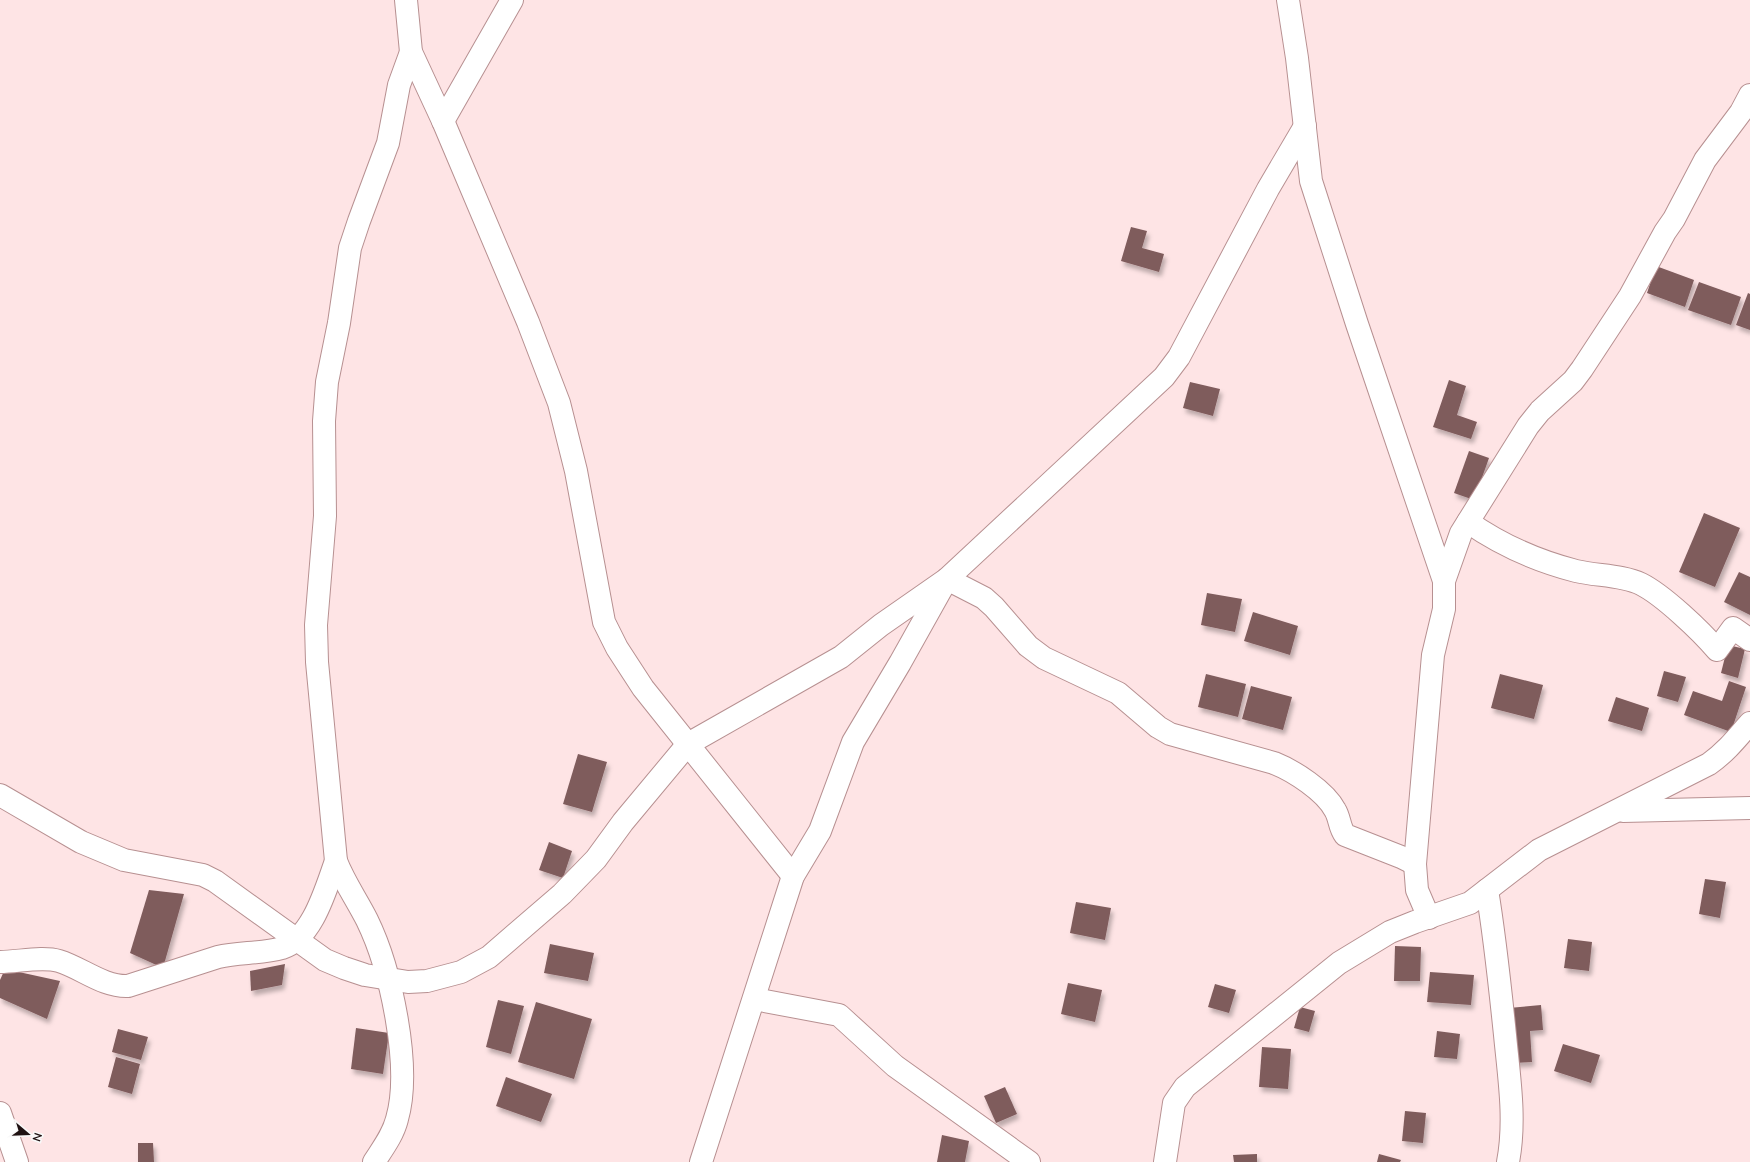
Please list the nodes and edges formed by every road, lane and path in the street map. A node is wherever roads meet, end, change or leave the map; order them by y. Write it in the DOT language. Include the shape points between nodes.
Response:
graph roads {
  1 [pos="406,0"];
  2 [pos="512,0"];
  3 [pos="1288,0"];
  4 [pos="411,52"];
  5 [pos="1750,95"];
  6 [pos="443,121"];
  7 [pos="1305,126"];
  8 [pos="1468,522"];
  9 [pos="947,579"];
  10 [pos="1444,581"];
  11 [pos="1750,640"];
  12 [pos="1750,723"];
  13 [pos="688,744"];
  14 [pos="0,795"];
  15 [pos="1750,808"];
  16 [pos="1618,811"];
  17 [pos="336,861"];
  18 [pos="1415,864"];
  19 [pos="793,876"];
  20 [pos="1487,890"];
  21 [pos="1429,918"];
  22 [pos="297,940"];
  23 [pos="0,962"];
  24 [pos="388,978"];
  25 [pos="754,999"];
  26 [pos="0,1113"];
  27 [pos="17,1162"];
  28 [pos="374,1162"];
  29 [pos="701,1162"];
  30 [pos="1029,1162"];
  31 [pos="1165,1162"];
  32 [pos="1508,1162"];
  1 -- 4 [label="street"];
  2 -- 6 [label="street"];
  3 -- 7 [label="street"];
  4 -- 6 [label="street"];
  4 -- 17 [label="street" via="399,85 388,143 350,248 327,382 324,421 325,516 316,625 317,662"];
  5 -- 8 [label="street" via="1741,112 1705,160 1630,296 1573,381 1528,426"];
  6 -- 13 [label="street" via="528,322 559,403 576,471 604,622 617,648 644,688"];
  7 -- 9 [label="street" via="1268,189 1180,357 1164,377"];
  7 -- 10 [label="street" via="1311,181"];
  8 -- 10 [label="street" via="1461,533"];
  8 -- 11 [label="street" via="1514,550 1575,570 1641,584 1658,595 1706,637 1717,650 1733,628"];
  9 -- 13 [label="street" via="841,657"];
  9 -- 18 [label="street" via="984,598 1028,646 1044,658 1118,693 1170,734 1288,769 1329,800 1336,812 1340,829 1345,835"];
  9 -- 19 [label="street" via="853,742 820,831"];
  10 -- 18 [label="street" via="1444,608 1433,655"];
  12 -- 16 [label="street" via="1731,745 1709,764"];
  13 -- 19 [label="street"];
  13 -- 24 [label="street" via="623,822 596,859 562,894 489,957 461,972 427,981 408,982"];
  14 -- 22 [label="street" via="81,842 124,860 204,875"];
  15 -- 16 [label="street"];
  16 -- 20 [label="street" via="1539,850"];
  17 -- 22 [label="street" via="312,920"];
  17 -- 24 [label="street" via="340,874 368,921"];
  18 -- 21 [label="street" via="1417,890"];
  19 -- 25 [label="street"];
  20 -- 21 [label="street" via="1470,903"];
  20 -- 32 [label="street" via="1495,936 1512,1104 1512,1136"];
  21 -- 31 [label="street" via="1390,932 1339,963 1185,1087 1174,1103"];
  22 -- 23 [label="street" via="283,948 218,957 128,986 116,986 58,961 47,959"];
  22 -- 24 [label="street" via="325,960 344,968 365,975"];
  24 -- 28 [label="street" via="399,1032 401,1090 398,1119"];
  25 -- 29 [label="street"];
  25 -- 30 [label="street" via="839,1015 895,1066"];
  26 -- 27 [label="street"];
}
